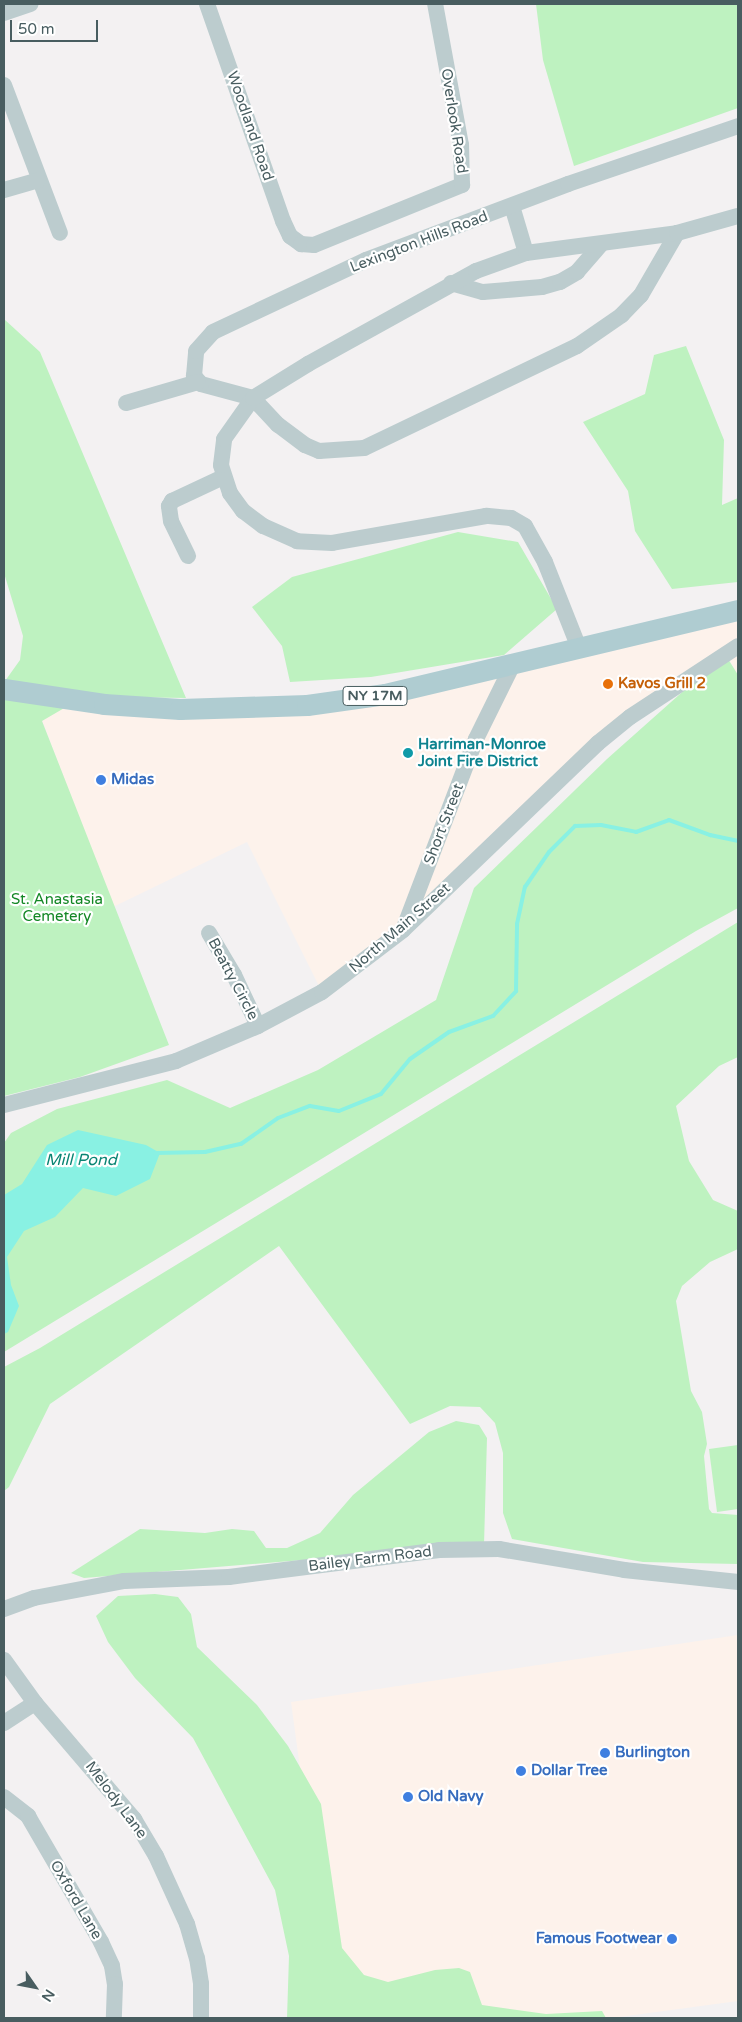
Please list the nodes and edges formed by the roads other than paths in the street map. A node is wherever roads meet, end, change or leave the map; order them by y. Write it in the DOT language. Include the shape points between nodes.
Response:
graph roads {
  1 [pos="30,4"];
  2 [pos="207,4"];
  3 [pos="435,4"];
  4 [pos="4,13"];
  5 [pos="4,85"];
  6 [pos="738,126"];
  7 [pos="38,180"];
  8 [pos="4,190"];
  9 [pos="512,206"];
  10 [pos="738,216"];
  11 [pos="60,232"];
  12 [pos="677,233"];
  13 [pos="301,244"];
  14 [pos="601,244"];
  15 [pos="526,253"];
  16 [pos="451,283"];
  17 [pos="198,382"];
  18 [pos="253,398"];
  19 [pos="126,404"];
  20 [pos="223,477"];
  21 [pos="188,556"];
  22 [pos="738,610"];
  23 [pos="738,646"];
  24 [pos="579,648"];
  25 [pos="512,666"];
  26 [pos="4,689"];
  27 [pos="403,930"];
  28 [pos="209,933"];
  29 [pos="258,1026"];
  30 [pos="4,1105"];
  31 [pos="738,1582"];
  32 [pos="4,1609"];
  33 [pos="4,1660"];
  34 [pos="35,1702"];
  35 [pos="4,1723"];
  36 [pos="4,1797"];
  37 [pos="114,2018"];
  38 [pos="201,2018"];
  1 -- 4 [label="street"];
  2 -- 13 [label="street, Woodland Road" via="283,222 290,236"];
  3 -- 13 [label="street, Overlook Road" via="461,145 462,185 334,239 314,245"];
  5 -- 7 [label="street"];
  6 -- 9 [label="street, Lexington Hills Road" via="586,177"];
  7 -- 8 [label="street"];
  7 -- 11 [label="street"];
  9 -- 15 [label="street"];
  9 -- 17 [label="street, Lexington Hills Road" via="366,260 212,332 196,351 193,363"];
  10 -- 12 [label="street"];
  12 -- 14 [label="street"];
  12 -- 18 [label="street" via="641,295 622,314 576,346 374,445 338,452 319,451 278,425"];
  14 -- 15 [label="street"];
  14 -- 16 [label="street" via="577,272 542,287 483,292"];
  15 -- 16 [label="street"];
  16 -- 18 [label="street"];
  17 -- 18 [label="street"];
  17 -- 19 [label="street"];
  18 -- 20 [label="street" via="224,439"];
  20 -- 21 [label="street" via="172,500 169,506 171,521"];
  20 -- 24 [label="street" via="243,511 263,526 306,543 332,543 486,516 511,518 525,526 534,538"];
  22 -- 24 [label="main road, NY 17M"];
  23 -- 27 [label="street, North Main Street" via="630,717 598,743"];
  24 -- 25 [label="main road, NY 17M"];
  25 -- 26 [label="main road, NY 17M" via="385,694 307,705 224,709 104,704"];
  25 -- 27 [label="street, Short Street" via="476,739"];
  27 -- 29 [label="street, North Main Street" via="322,992"];
  28 -- 29 [label="street, Beatty Circle" via="234,975"];
  29 -- 30 [label="street, North Main Street" via="176,1060"];
  31 -- 32 [label="street, Bailey Farm Road" via="624,1570 499,1549 439,1550 229,1577 124,1581 34,1598"];
  33 -- 34 [label="street, Melody Lane"];
  34 -- 35 [label="street"];
  34 -- 38 [label="street, Melody Lane" via="134,1820 156,1856 187,1924 197,1958 202,1984"];
  36 -- 37 [label="street, Oxford Lane" via="28,1816 101,1942 116,1984"];
}
